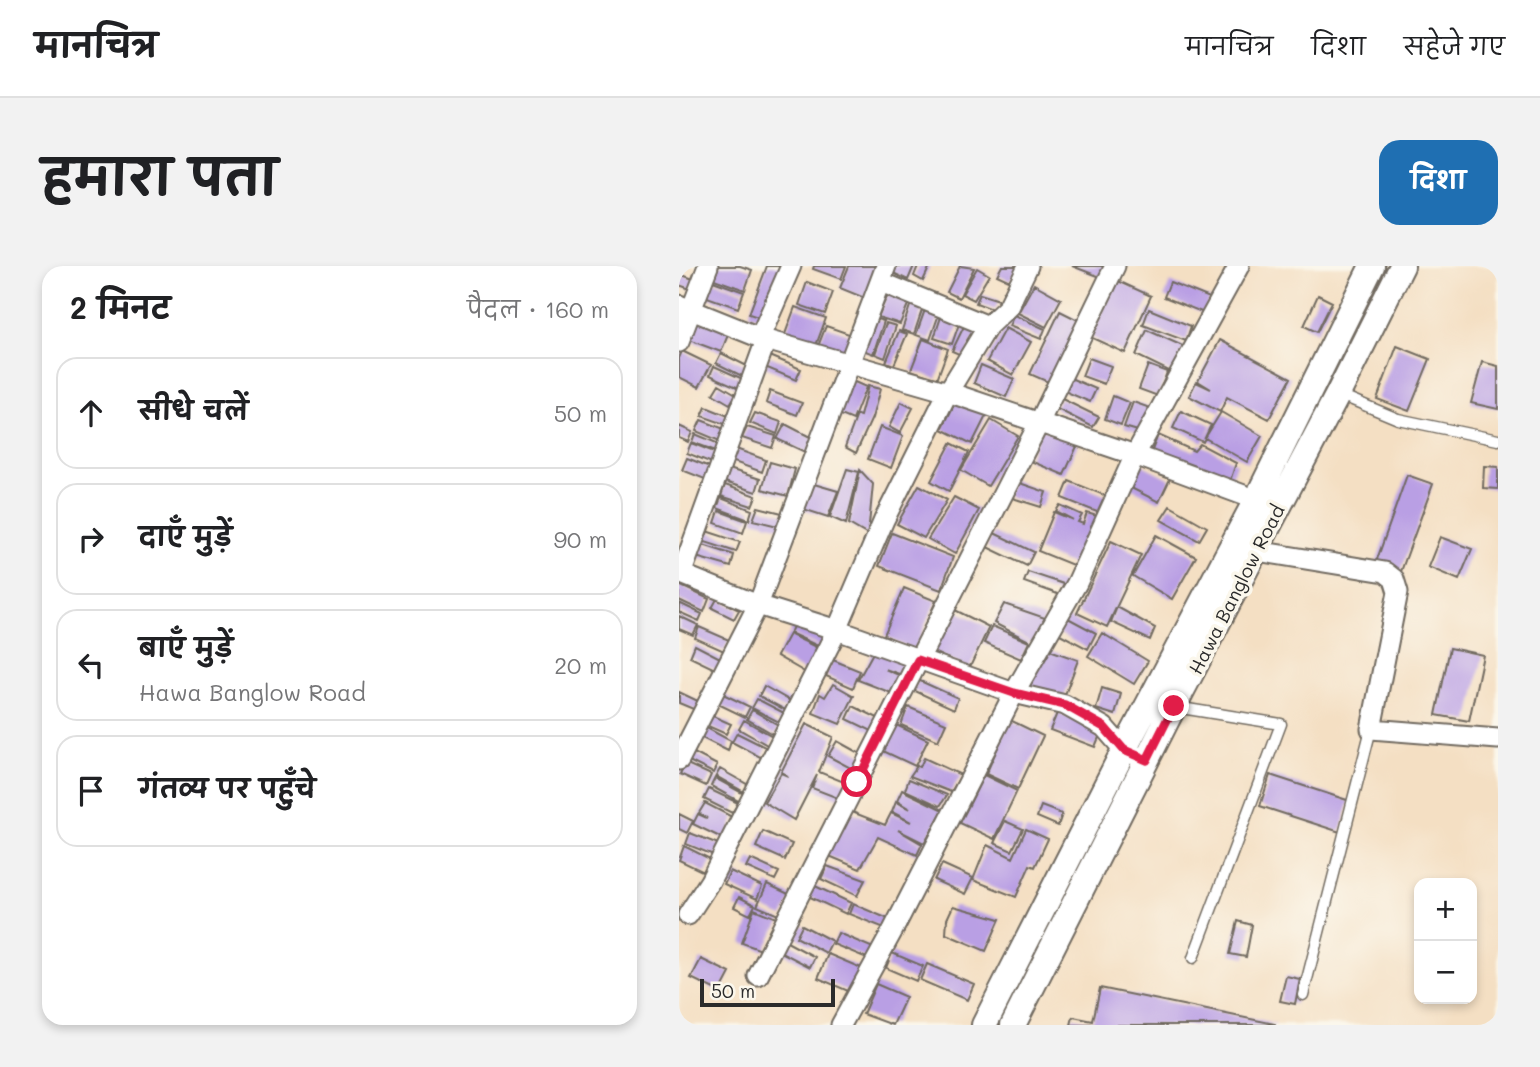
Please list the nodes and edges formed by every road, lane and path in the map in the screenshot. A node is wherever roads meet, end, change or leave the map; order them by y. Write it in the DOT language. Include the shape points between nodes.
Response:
graph roads {
  1 [pos="708,266"];
  2 [pos="791,266"];
  3 [pos="1028,266"];
  4 [pos="1115,266"];
  5 [pos="1239,266"];
  6 [pos="1372,266"];
  7 [pos="1402,266"];
  8 [pos="884,274"];
  9 [pos="685,308"];
  10 [pos="988,326"];
  11 [pos="763,338"];
  12 [pos="679,342"];
  13 [pos="847,364"];
  14 [pos="948,392"];
  15 [pos="1338,394"];
  16 [pos="1039,423"];
  17 [pos="1498,439"];
  18 [pos="1135,455"];
  19 [pos="1267,504"];
  20 [pos="1257,551"];
  21 [pos="680,573"];
  22 [pos="758,605"];
  23 [pos="837,630"];
  24 [pos="918,660"];
  25 [pos="1014,693"];
  26 [pos="1174,706"];
  27 [pos="1371,729"];
  28 [pos="1498,739"];
  29 [pos="1136,755"];
  30 [pos="679,760"];
  31 [pos="688,915"];
  32 [pos="1192,958"];
  33 [pos="758,976"];
  34 [pos="1303,995"];
  35 [pos="841,1025"];
  36 [pos="984,1025"];
  37 [pos="1013,1025"];
  1 -- 9 [label="street"];
  2 -- 11 [label="street"];
  3 -- 10 [label="street" via="1008,307"];
  4 -- 16 [label="street"];
  5 -- 18 [label="street"];
  6 -- 19 [label="street, Hawa Banglow Road"];
  7 -- 15 [label="street, Hawa Banglow Road"];
  8 -- 10 [label="street"];
  8 -- 13 [label="street"];
  9 -- 11 [label="street"];
  9 -- 12 [label="street"];
  10 -- 14 [label="street"];
  11 -- 13 [label="street"];
  11 -- 21 [label="street"];
  13 -- 14 [label="street"];
  13 -- 22 [label="street"];
  14 -- 16 [label="street"];
  14 -- 23 [label="street" via="884,520"];
  15 -- 17 [label="lane" via="1398,419"];
  15 -- 19 [label="street, Hawa Banglow Road"];
  16 -- 18 [label="street"];
  16 -- 24 [label="street"];
  18 -- 19 [label="street"];
  18 -- 25 [label="street" via="1077,583"];
  19 -- 20 [label="street, Hawa Banglow Road"];
  19 -- 29 [label="street, Hawa Banglow Road"];
  20 -- 26 [label="street, Hawa Banglow Road"];
  20 -- 27 [label="street" via="1385,572 1394,579 1398,592"];
  21 -- 22 [label="street"];
  22 -- 23 [label="street"];
  22 -- 30 [label="street"];
  23 -- 24 [label="street"];
  23 -- 31 [label="street" via="710,881"];
  24 -- 25 [label="street"];
  24 -- 33 [label="street"];
  25 -- 29 [label="street" via="1065,705 1104,727"];
  25 -- 35 [label="street"];
  26 -- 29 [label="street, Hawa Banglow Road"];
  26 -- 32 [label="lane" via="1281,724"];
  27 -- 28 [label="street"];
  27 -- 34 [label="lane"];
  29 -- 36 [label="street, Hawa Banglow Road"];
  29 -- 37 [label="street, Hawa Banglow Road"];
}
